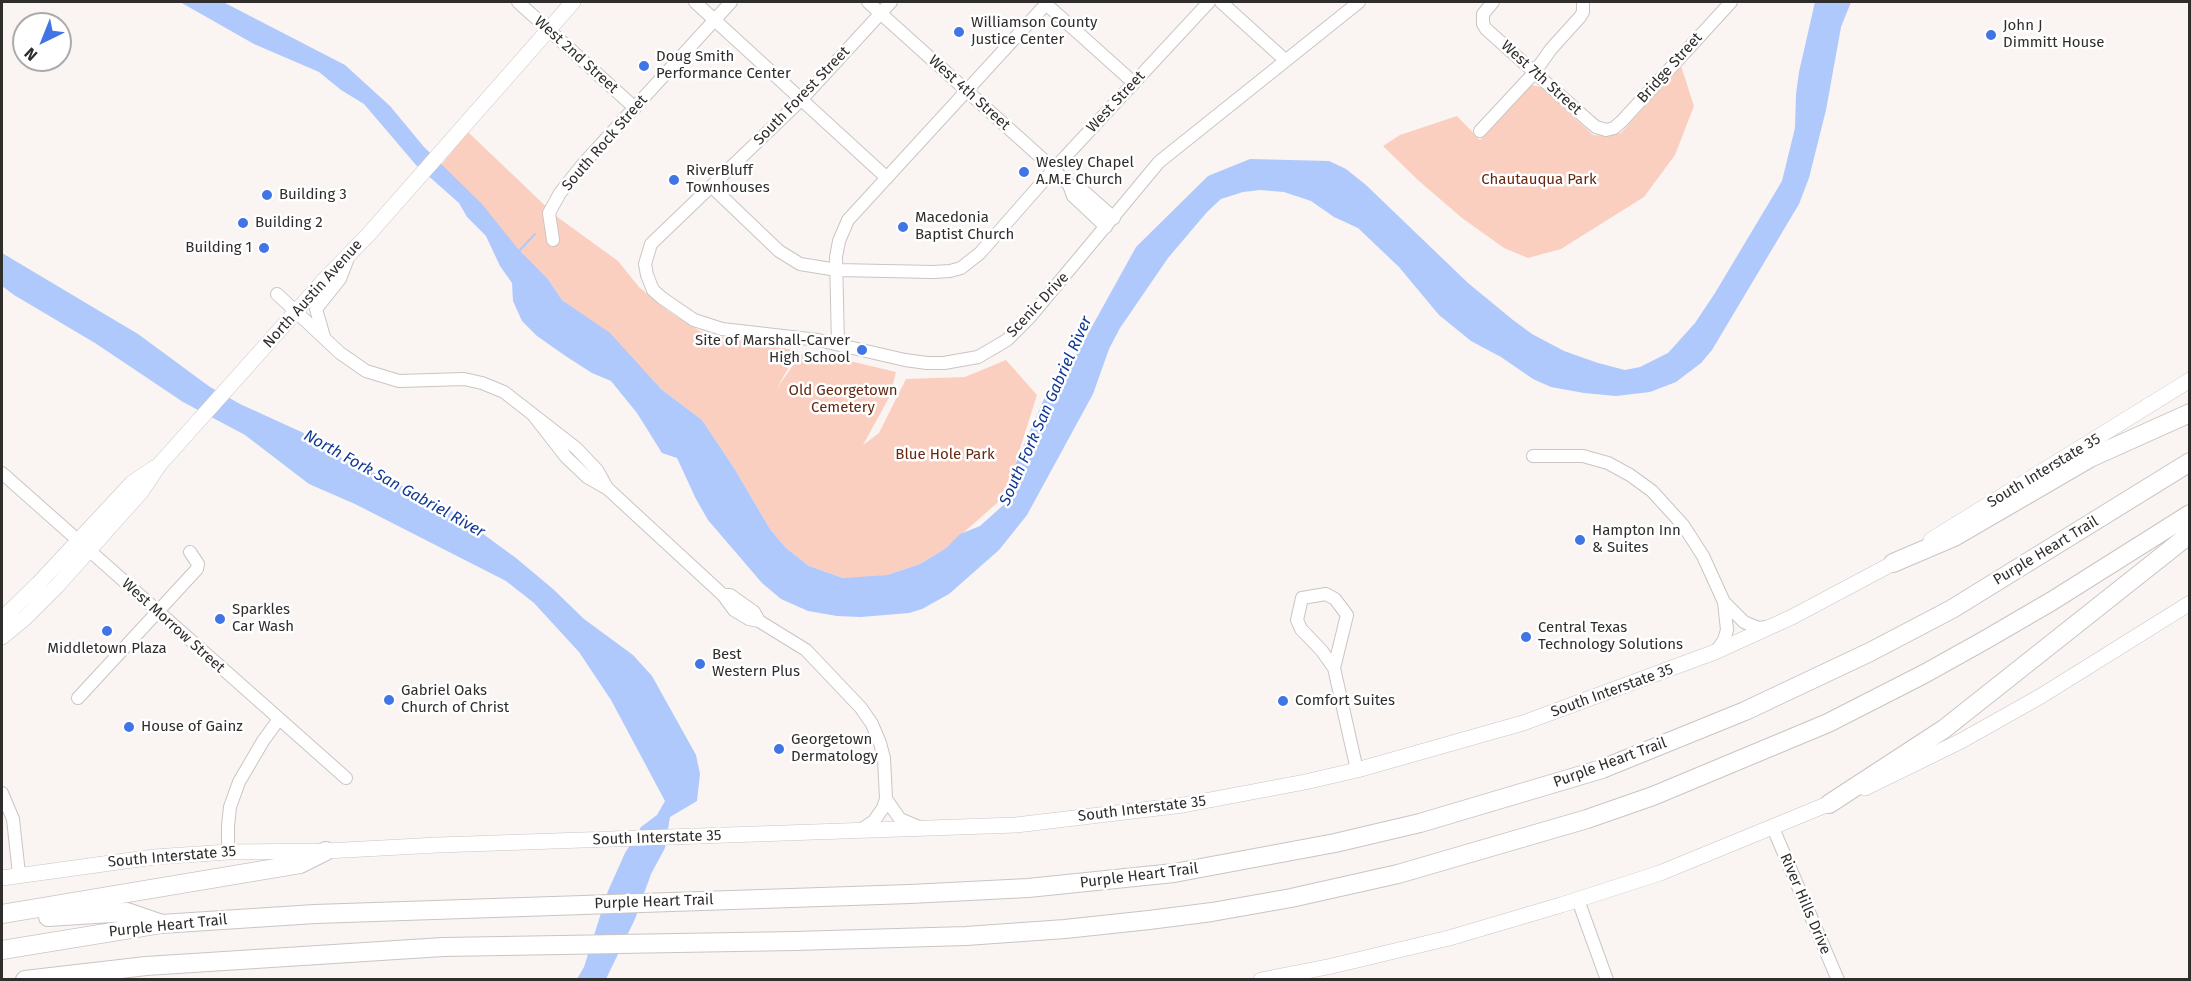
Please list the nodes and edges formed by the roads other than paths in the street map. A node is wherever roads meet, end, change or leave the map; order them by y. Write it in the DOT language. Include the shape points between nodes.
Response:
graph roads {
  1 [pos="518,2"];
  2 [pos="573,2"];
  3 [pos="695,2"];
  4 [pos="731,2"];
  5 [pos="868,2"];
  6 [pos="891,2"];
  7 [pos="1209,2"];
  8 [pos="1221,2"];
  9 [pos="1359,2"];
  10 [pos="1493,2"];
  11 [pos="1731,2"];
  12 [pos="1047,3"];
  13 [pos="1584,4"];
  14 [pos="880,13"];
  15 [pos="715,20"];
  16 [pos="548,29"];
  17 [pos="1285,60"];
  18 [pos="1534,73"];
  19 [pos="1134,82"];
  20 [pos="967,90"];
  21 [pos="801,100"];
  22 [pos="635,108"];
  23 [pos="1606,130"];
  24 [pos="1480,131"];
  25 [pos="1053,170"];
  26 [pos="887,178"];
  27 [pos="712,188"];
  28 [pos="1110,223"];
  29 [pos="553,240"];
  30 [pos="351,250"];
  31 [pos="837,270"];
  32 [pos="277,294"];
  33 [pos="296,313"];
  34 [pos="324,338"];
  35 [pos="838,344"];
  36 [pos="2190,380"];
  37 [pos="2190,388"];
  38 [pos="2139,413"];
  39 [pos="2190,413"];
  40 [pos="1533,456"];
  41 [pos="2190,462"];
  42 [pos="2,472"];
  43 [pos="2190,514"];
  44 [pos="2190,534"];
  45 [pos="84,546"];
  46 [pos="190,552"];
  47 [pos="1893,563"];
  48 [pos="1724,602"];
  49 [pos="2190,603"];
  50 [pos="158,612"];
  51 [pos="2,619"];
  52 [pos="1771,627"];
  53 [pos="2,637"];
  54 [pos="1715,652"];
  55 [pos="1334,668"];
  56 [pos="78,698"];
  57 [pos="279,719"];
  58 [pos="1357,770"];
  59 [pos="346,778"];
  60 [pos="2,793"];
  61 [pos="886,799"];
  62 [pos="1829,804"];
  63 [pos="923,828"];
  64 [pos="1773,828"];
  65 [pos="858,832"];
  66 [pos="326,851"];
  67 [pos="228,852"];
  68 [pos="19,874"];
  69 [pos="2,878"];
  70 [pos="1578,900"];
  71 [pos="2,914"];
  72 [pos="161,924"];
  73 [pos="2,950"];
  74 [pos="25,980"];
  75 [pos="1261,980"];
  76 [pos="1607,980"];
  77 [pos="1838,980"];
  1 -- 16 [label="street, West 2nd Street"];
  2 -- 16 [label="main road, North Austin Avenue"];
  3 -- 15 [label="street"];
  4 -- 15 [label="street, South Rock Street"];
  5 -- 14 [label="street, West 4th Street"];
  6 -- 14 [label="street, South Forest Street"];
  7 -- 19 [label="street, West Street"];
  8 -- 17 [label="street"];
  9 -- 17 [label="street, Scenic Drive"];
  10 -- 18 [label="street, West 7th Street" via="1482,19 1486,29"];
  11 -- 23 [label="street, Bridge Street" via="1622,121"];
  12 -- 19 [label="street"];
  12 -- 20 [label="street"];
  13 -- 18 [label="street" via="1580,17"];
  14 -- 20 [label="street, West 4th Street"];
  14 -- 21 [label="street, South Forest Street"];
  15 -- 21 [label="street"];
  15 -- 22 [label="street, South Rock Street"];
  16 -- 22 [label="street, West 2nd Street"];
  16 -- 30 [label="main road, North Austin Avenue"];
  17 -- 28 [label="street, Scenic Drive" via="1159,162"];
  18 -- 23 [label="street, West 7th Street" via="1596,127"];
  18 -- 24 [label="street"];
  19 -- 25 [label="street, West Street"];
  20 -- 25 [label="street, West 4th Street"];
  20 -- 26 [label="street"];
  21 -- 26 [label="street"];
  21 -- 27 [label="street, South Forest Street"];
  22 -- 29 [label="street, South Rock Street" via="583,164 552,205 548,219"];
  25 -- 28 [label="street, West 4th Street" via="1069,185 1080,189"];
  25 -- 31 [label="street, West Street" via="980,253 961,268 933,272"];
  26 -- 31 [label="street" via="848,220 839,241"];
  27 -- 31 [label="street" via="784,255 800,264"];
  27 -- 35 [label="street, Scenic Drive" via="651,244 645,264 653,290 704,324"];
  28 -- 35 [label="street, Scenic Drive" via="1019,328 978,357 927,363"];
  30 -- 33 [label="main road, North Austin Avenue"];
  30 -- 34 [label="street" via="340,279 316,309"];
  31 -- 35 [label="street"];
  32 -- 33 [label="street"];
  33 -- 34 [label="street"];
  33 -- 45 [label="main road, North Austin Avenue" via="159,465 141,492"];
  34 -- 61 [label="street" via="352,363 381,377 482,382 504,392 534,416 566,456 608,489 734,610 806,650 866,716 877,734 884,758"];
  36 -- 38 [label="main road, South Interstate 35"];
  37 -- 38 [label="main road"];
  38 -- 47 [label="main road, South Interstate 35"];
  39 -- 47 [label="highway" via="2090,458 1954,537"];
  40 -- 48 [label="street" via="1583,456 1608,463 1653,491 1683,525 1703,556"];
  41 -- 72 [label="highway, Purple Heart Trail" via="1952,609 1745,711 1602,769 1420,823 1313,848 1174,873 1029,888 315,914"];
  42 -- 45 [label="street, West Morrow Street"];
  43 -- 74 [label="highway" via="2052,602 1828,723 1587,819 1398,874 1291,898 1212,912 993,934 443,947 146,966"];
  44 -- 62 [label="highway" via="1944,729"];
  45 -- 50 [label="street, West Morrow Street"];
  45 -- 51 [label="main road, North Austin Avenue"];
  45 -- 53 [label="main road, North Austin Avenue" via="25,618"];
  46 -- 50 [label="street" via="197,569"];
  47 -- 52 [label="main road, South Interstate 35"];
  48 -- 52 [label="street" via="1744,622 1758,628"];
  48 -- 54 [label="street" via="1727,630"];
  49 -- 62 [label="main road" via="1988,726"];
  50 -- 56 [label="street"];
  50 -- 57 [label="street, West Morrow Street"];
  52 -- 54 [label="main road, South Interstate 35"];
  54 -- 58 [label="main road, South Interstate 35" via="1523,723"];
  55 -- 55 [label="street" via="1347,615 1326,594 1302,598 1297,620 1301,629"];
  55 -- 58 [label="street"];
  57 -- 59 [label="street, West Morrow Street"];
  57 -- 67 [label="street" via="239,782 230,807"];
  58 -- 63 [label="main road, South Interstate 35" via="1183,805 1016,825"];
  60 -- 68 [label="street" via="13,819"];
  61 -- 63 [label="street" via="900,819"];
  61 -- 65 [label="street" via="874,821"];
  62 -- 64 [label="main road"];
  63 -- 65 [label="main road, South Interstate 35"];
  64 -- 70 [label="main road" via="1660,873"];
  64 -- 77 [label="street, River Hills Drive"];
  65 -- 66 [label="main road, South Interstate 35"];
  66 -- 67 [label="main road, South Interstate 35"];
  66 -- 71 [label="highway" via="300,864"];
  67 -- 68 [label="main road, South Interstate 35" via="154,856"];
  68 -- 69 [label="main road, South Interstate 35"];
  70 -- 75 [label="main road" via="1449,938"];
  70 -- 76 [label="street"];
  71 -- 72 [label="highway" via="26,918 127,912"];
  72 -- 73 [label="highway, Purple Heart Trail"];
}
